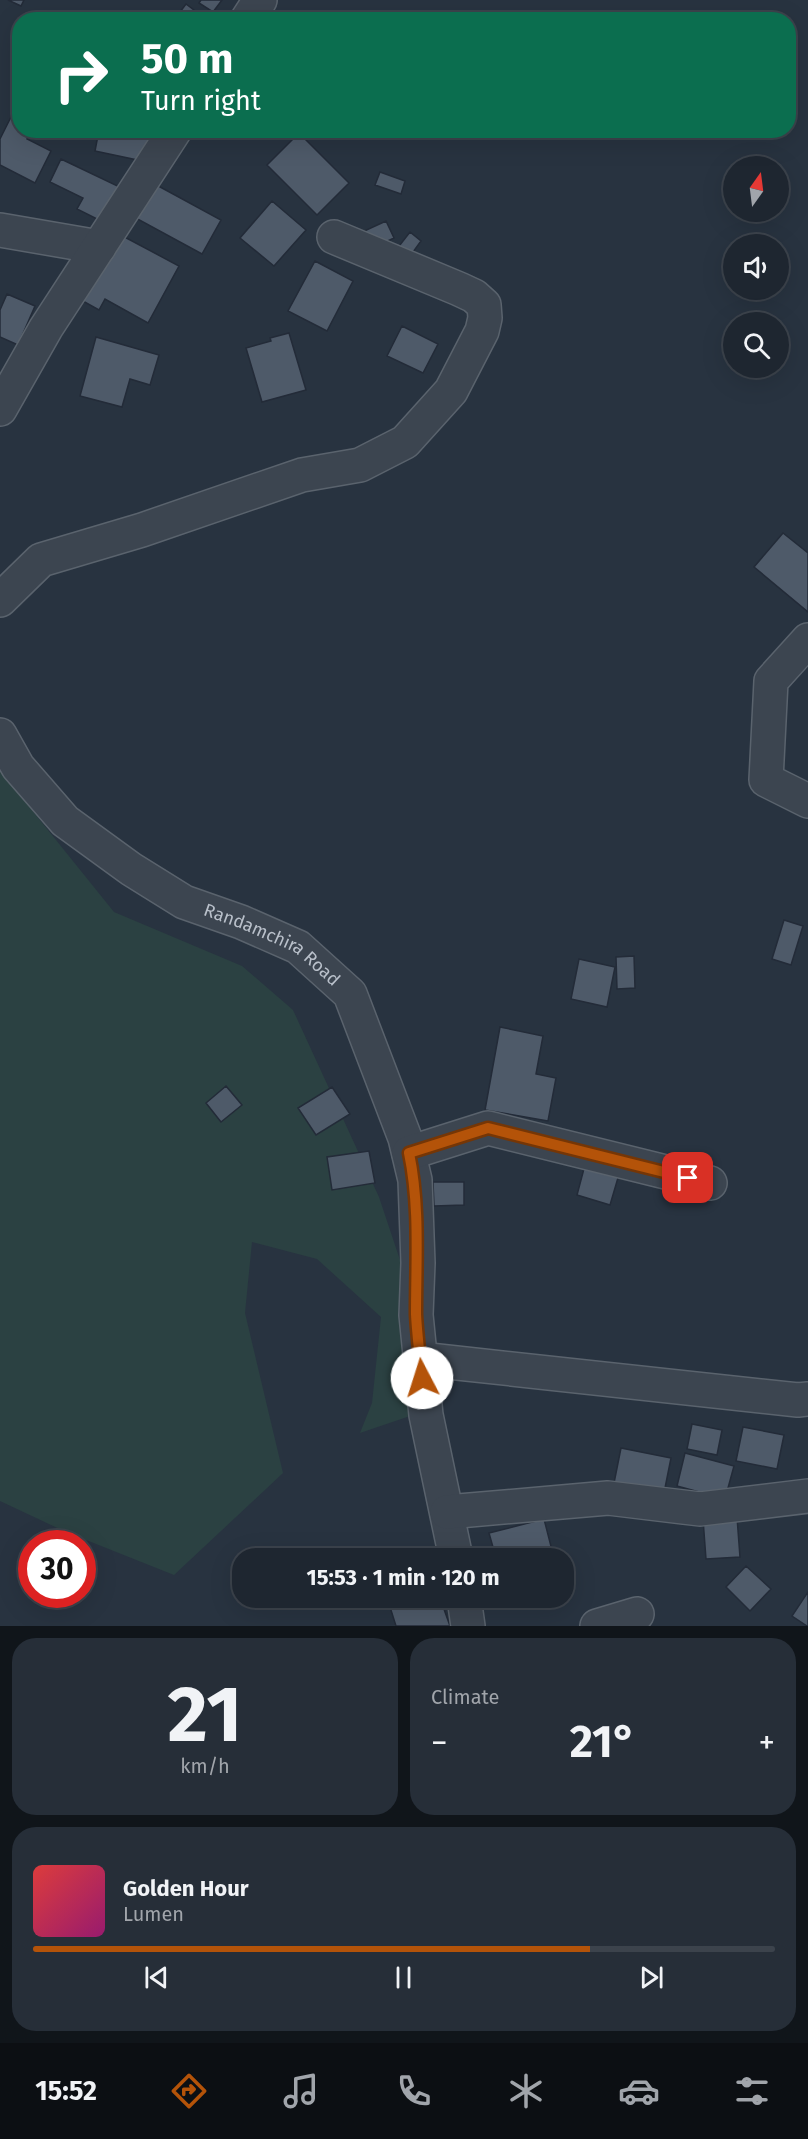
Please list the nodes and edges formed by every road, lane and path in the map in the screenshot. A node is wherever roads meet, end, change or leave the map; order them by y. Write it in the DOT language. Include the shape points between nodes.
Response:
graph roads {
  1 [pos="170,138"];
  2 [pos="0,230"];
  3 [pos="333,237"];
  4 [pos="99,247"];
  5 [pos="0,409"];
  6 [pos="0,600"];
  7 [pos="808,640"];
  8 [pos="0,735"];
  9 [pos="808,801"];
  10 [pos="409,1153"];
  11 [pos="710,1183"];
  12 [pos="420,1359"];
  13 [pos="808,1399"];
  14 [pos="808,1496"];
  15 [pos="447,1512"];
  16 [pos="454,1548"];
  17 [pos="465,1608"];
  18 [pos="637,1614"];
  19 [pos="468,1626"];
  20 [pos="597,1626"];
  1 -- 4 [label="street"];
  2 -- 4 [label="street"];
  3 -- 6 [label="street" via="459,289 484,305 482,332 451,392 405,442 360,465 302,475 41,560"];
  4 -- 5 [label="street"];
  7 -- 9 [label="street" via="771,681 766,780"];
  8 -- 10 [label="street, Randamchira Road" via="18,766 65,821 184,902 298,947 350,994"];
  10 -- 11 [label="street" via="488,1128"];
  10 -- 12 [label="street, Randamchira Road" via="415,1180"];
  12 -- 13 [label="street"];
  12 -- 15 [label="street, Randamchira Road" via="426,1415"];
  14 -- 15 [label="street" via="699,1509 608,1498"];
  15 -- 16 [label="street, Randamchira Road"];
  17 -- 19 [label="street"];
  18 -- 20 [label="street"];
}
